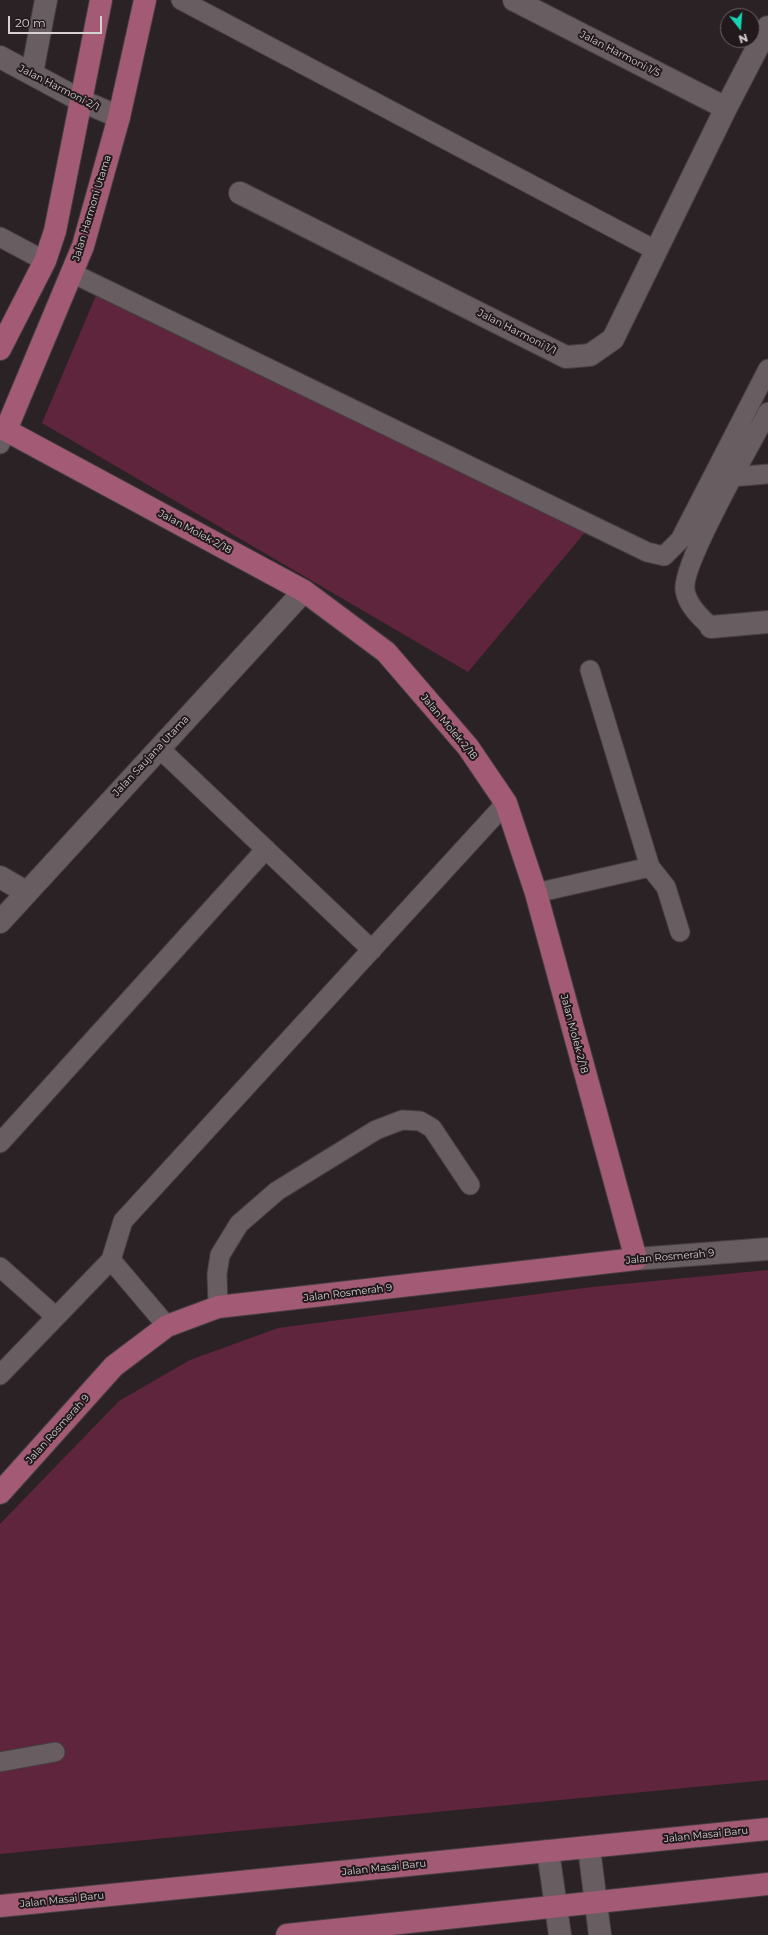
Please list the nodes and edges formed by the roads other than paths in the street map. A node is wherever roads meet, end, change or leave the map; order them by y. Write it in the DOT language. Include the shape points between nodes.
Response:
graph roads {
  1 [pos="46,0"];
  2 [pos="101,0"];
  3 [pos="145,0"];
  4 [pos="180,0"];
  5 [pos="514,0"];
  6 [pos="768,27"];
  7 [pos="0,57"];
  8 [pos="32,73"];
  9 [pos="82,101"];
  10 [pos="726,108"];
  11 [pos="119,117"];
  12 [pos="240,193"];
  13 [pos="0,237"];
  14 [pos="657,251"];
  15 [pos="45,261"];
  16 [pos="72,272"];
  17 [pos="0,349"];
  18 [pos="768,369"];
  19 [pos="768,412"];
  20 [pos="2,434"];
  21 [pos="768,474"];
  22 [pos="732,477"];
  23 [pos="304,591"];
  24 [pos="768,622"];
  25 [pos="711,627"];
  26 [pos="590,670"];
  27 [pos="159,748"];
  28 [pos="506,803"];
  29 [pos="266,849"];
  30 [pos="650,867"];
  31 [pos="0,877"];
  32 [pos="26,892"];
  33 [pos="536,893"];
  34 [pos="0,922"];
  35 [pos="680,932"];
  36 [pos="372,950"];
  37 [pos="0,1143"];
  38 [pos="470,1185"];
  39 [pos="768,1249"];
  40 [pos="636,1259"];
  41 [pos="111,1260"];
  42 [pos="0,1267"];
  43 [pos="218,1307"];
  44 [pos="55,1316"];
  45 [pos="167,1326"];
  46 [pos="0,1375"];
  47 [pos="0,1493"];
  48 [pos="55,1752"];
  49 [pos="0,1762"];
  50 [pos="768,1829"];
  51 [pos="589,1848"];
  52 [pos="548,1851"];
  53 [pos="768,1884"];
  54 [pos="596,1902"];
  55 [pos="0,1906"];
  56 [pos="556,1908"];
  57 [pos="287,1935"];
  58 [pos="560,1935"];
  59 [pos="600,1935"];
  1 -- 8 [label="street"];
  2 -- 9 [label="main road"];
  3 -- 11 [label="main road, Jalan Harmoni Utama"];
  4 -- 14 [label="lane"];
  5 -- 10 [label="street, Jalan Harmoni 1/5"];
  6 -- 10 [label="street, Jalan Harmoni 1/1"];
  7 -- 8 [label="street, Jalan Harmoni 2/1"];
  8 -- 9 [label="street, Jalan Harmoni 2/1"];
  9 -- 11 [label="street, Jalan Harmoni 2/1"];
  9 -- 15 [label="main road" via="54,231"];
  10 -- 14 [label="street, Jalan Harmoni 1/1"];
  11 -- 16 [label="main road, Jalan Harmoni Utama" via="82,246"];
  12 -- 14 [label="street, Jalan Harmoni 1/1" via="566,357 590,355 613,339"];
  13 -- 15 [label="lane"];
  15 -- 17 [label="main road"];
  16 -- 18 [label="lane" via="647,552 664,556 680,540"];
  16 -- 20 [label="main road, Jalan Harmoni Utama"];
  19 -- 22 [label="lane"];
  20 -- 23 [label="main road, Jalan Molek 2/18"];
  21 -- 22 [label="lane"];
  22 -- 25 [label="lane" via="688,567 685,590 695,612"];
  23 -- 27 [label="street, Jalan Saujana Utama"];
  23 -- 28 [label="main road, Jalan Molek 2/18" via="386,652 468,747"];
  24 -- 25 [label="street"];
  26 -- 30 [label="lane"];
  27 -- 29 [label="lane"];
  27 -- 32 [label="street, Jalan Saujana Utama"];
  28 -- 33 [label="main road, Jalan Molek 2/18"];
  28 -- 36 [label="lane"];
  29 -- 36 [label="lane"];
  29 -- 37 [label="lane"];
  30 -- 33 [label="lane"];
  30 -- 35 [label="lane" via="666,887"];
  31 -- 32 [label="street"];
  32 -- 34 [label="street, Jalan Saujana Utama"];
  33 -- 40 [label="main road, Jalan Molek 2/18"];
  36 -- 41 [label="lane" via="122,1221"];
  38 -- 43 [label="lane" via="432,1128 420,1121 402,1120 376,1130 277,1191 239,1224 220,1255 217,1274"];
  39 -- 40 [label="street, Jalan Rosmerah 9"];
  40 -- 43 [label="main road, Jalan Rosmerah 9"];
  41 -- 44 [label="lane"];
  41 -- 45 [label="lane"];
  42 -- 44 [label="lane"];
  43 -- 45 [label="main road, Jalan Rosmerah 9"];
  44 -- 46 [label="lane"];
  45 -- 47 [label="main road, Jalan Rosmerah 9" via="114,1366"];
  48 -- 49 [label="lane"];
  50 -- 51 [label="main road, Jalan Masai Baru"];
  51 -- 52 [label="main road, Jalan Masai Baru"];
  51 -- 54 [label="street"];
  52 -- 55 [label="main road, Jalan Masai Baru"];
  52 -- 56 [label="street"];
  53 -- 54 [label="main road"];
  54 -- 56 [label="main road"];
  54 -- 59 [label="street"];
  56 -- 57 [label="main road"];
  56 -- 58 [label="street"];
}
